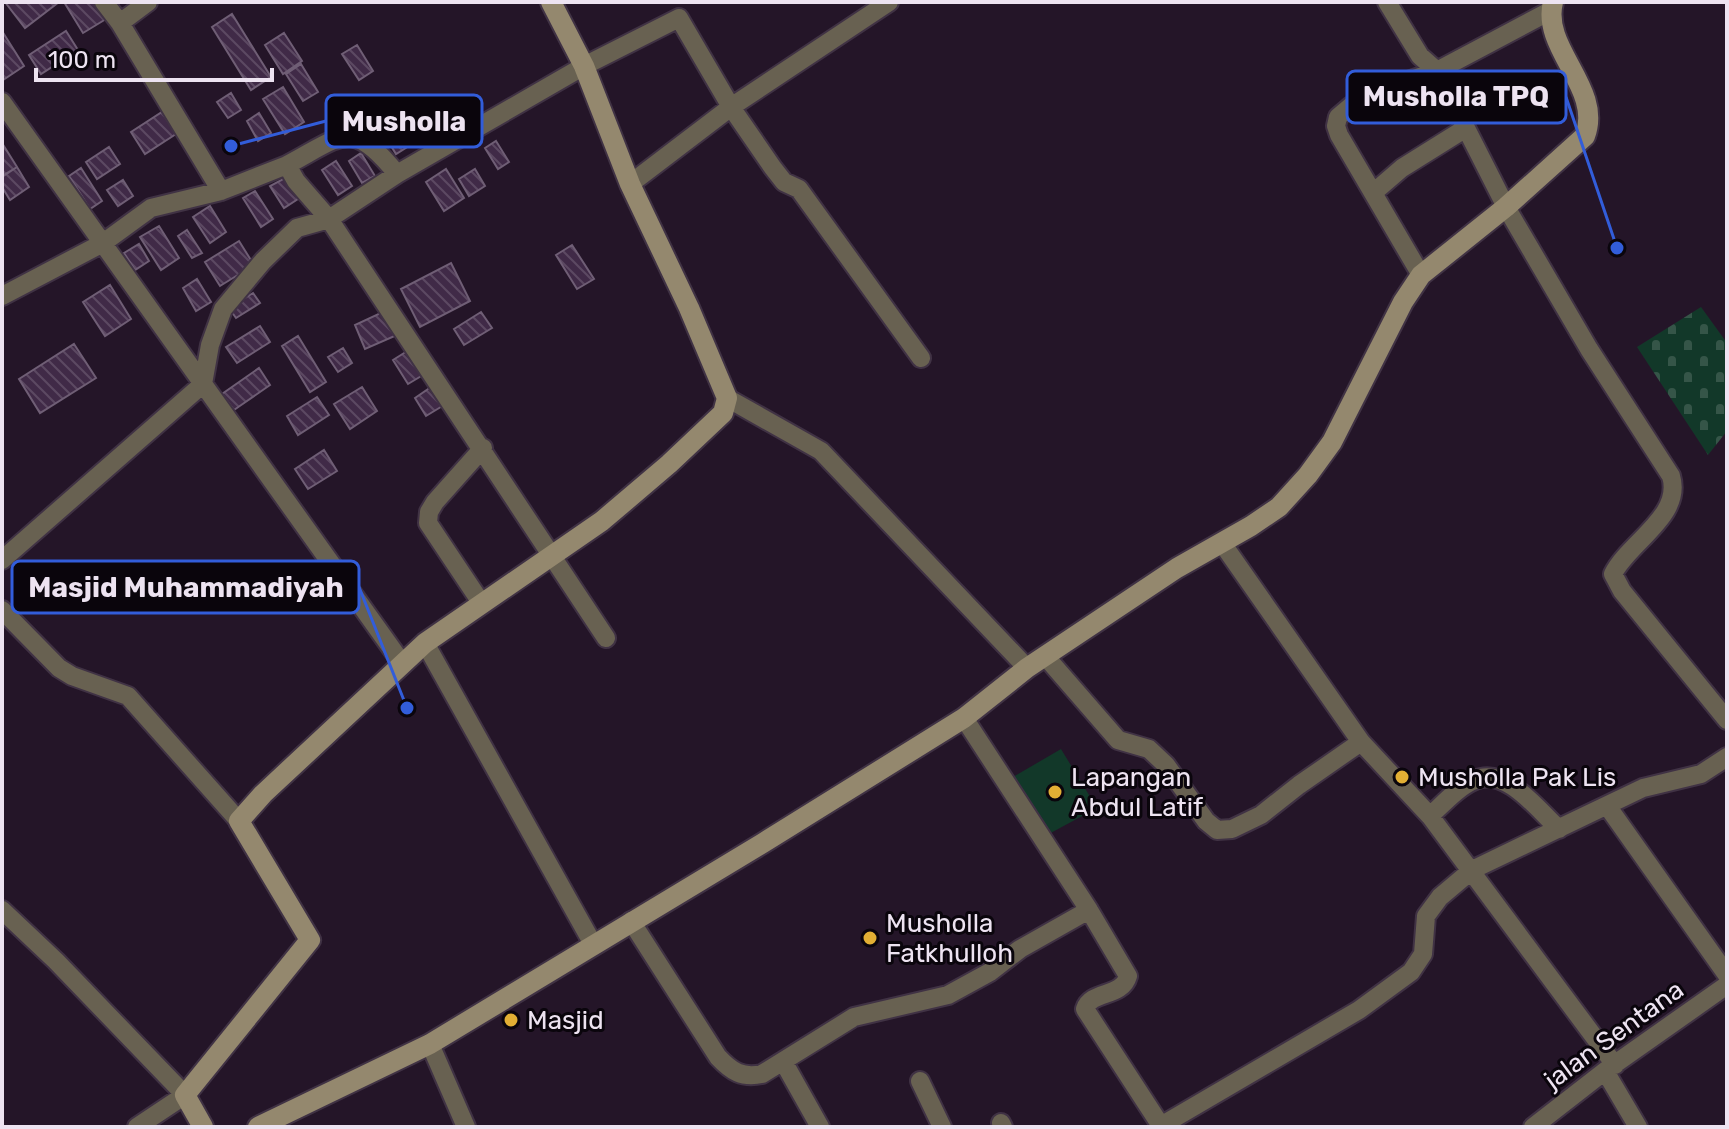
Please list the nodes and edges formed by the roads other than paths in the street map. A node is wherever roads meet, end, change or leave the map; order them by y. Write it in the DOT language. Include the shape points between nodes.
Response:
graph roads {
  1 [pos="104,2"];
  2 [pos="148,2"];
  3 [pos="551,2"];
  4 [pos="1387,2"];
  5 [pos="881,4"];
  6 [pos="1551,7"];
  7 [pos="677,10"];
  8 [pos="120,23"];
  9 [pos="584,66"];
  10 [pos="1437,71"];
  11 [pos="2,102"];
  12 [pos="731,107"];
  13 [pos="1466,128"];
  14 [pos="287,165"];
  15 [pos="397,174"];
  16 [pos="630,184"];
  17 [pos="221,191"];
  18 [pos="1373,193"];
  19 [pos="1506,207"];
  20 [pos="329,219"];
  21 [pos="103,243"];
  22 [pos="1421,275"];
  23 [pos="2,296"];
  24 [pos="921,358"];
  25 [pos="203,384"];
  26 [pos="727,398"];
  27 [pos="483,448"];
  28 [pos="1222,543"];
  29 [pos="551,555"];
  30 [pos="2,560"];
  31 [pos="482,604"];
  32 [pos="2,610"];
  33 [pos="606,638"];
  34 [pos="425,643"];
  35 [pos="1046,657"];
  36 [pos="402,663"];
  37 [pos="1027,668"];
  38 [pos="964,718"];
  39 [pos="1727,720"];
  40 [pos="1361,742"];
  41 [pos="1727,757"];
  42 [pos="1608,807"];
  43 [pos="1430,816"];
  44 [pos="239,821"];
  45 [pos="1559,829"];
  46 [pos="1472,870"];
  47 [pos="2,910"];
  48 [pos="1089,910"];
  49 [pos="631,921"];
  50 [pos="593,944"];
  51 [pos="1727,975"];
  52 [pos="1727,985"];
  53 [pos="430,1044"];
  54 [pos="783,1061"];
  55 [pos="1610,1068"];
  56 [pos="920,1081"];
  57 [pos="185,1095"];
  58 [pos="1160,1126"];
  59 [pos="137,1127"];
  60 [pos="203,1127"];
  61 [pos="258,1127"];
  62 [pos="466,1127"];
  63 [pos="820,1127"];
  64 [pos="942,1127"];
  65 [pos="1533,1127"];
  66 [pos="1638,1127"];
  1 -- 8 [label="street"];
  2 -- 8 [label="street"];
  3 -- 9 [label="street"];
  4 -- 10 [label="street" via="1420,56"];
  5 -- 12 [label="street"];
  6 -- 10 [label="street"];
  6 -- 19 [label="street" via="1551,26 1590,121 1585,136 1566,156"];
  7 -- 9 [label="street"];
  7 -- 12 [label="street"];
  8 -- 17 [label="street"];
  9 -- 15 [label="street"];
  9 -- 16 [label="street"];
  10 -- 13 [label="street"];
  10 -- 18 [label="street" via="1362,101 1338,117 1339,135"];
  11 -- 21 [label="street"];
  12 -- 16 [label="street"];
  12 -- 24 [label="street" via="784,182 799,189"];
  13 -- 18 [label="street"];
  13 -- 19 [label="street"];
  14 -- 15 [label="street" via="344,135 367,143"];
  14 -- 17 [label="street"];
  14 -- 20 [label="street"];
  15 -- 20 [label="street"];
  16 -- 26 [label="street"];
  17 -- 21 [label="street" via="151,208"];
  18 -- 22 [label="street"];
  19 -- 22 [label="street"];
  19 -- 39 [label="street" via="1674,484 1666,511 1617,567 1615,580"];
  20 -- 25 [label="street" via="297,228 238,289 223,309"];
  20 -- 27 [label="street"];
  21 -- 23 [label="street"];
  21 -- 25 [label="street"];
  22 -- 28 [label="street" via="1332,442 1308,475 1279,507"];
  25 -- 30 [label="street"];
  25 -- 36 [label="street"];
  26 -- 29 [label="street" via="723,413 669,464 602,521"];
  26 -- 37 [label="street" via="821,451"];
  27 -- 29 [label="street"];
  27 -- 31 [label="street" via="435,502 428,523"];
  28 -- 35 [label="street"];
  28 -- 40 [label="street"];
  29 -- 31 [label="street"];
  29 -- 33 [label="street"];
  31 -- 34 [label="street"];
  32 -- 44 [label="street" via="59,668 128,696"];
  34 -- 36 [label="street"];
  34 -- 50 [label="street"];
  35 -- 37 [label="street"];
  35 -- 40 [label="street" via="1118,740 1149,749 1166,765 1217,830 1261,815"];
  36 -- 44 [label="street"];
  37 -- 38 [label="street"];
  38 -- 48 [label="street"];
  38 -- 49 [label="street"];
  40 -- 43 [label="street"];
  41 -- 42 [label="street" via="1701,774 1643,788"];
  42 -- 45 [label="street"];
  42 -- 51 [label="street"];
  43 -- 45 [label="street" via="1476,779 1489,777 1504,780"];
  43 -- 46 [label="street"];
  44 -- 57 [label="street" via="310,940"];
  45 -- 46 [label="street"];
  46 -- 55 [label="street"];
  46 -- 58 [label="street" via="1426,916 1423,954 1411,972 1359,1010"];
  47 -- 57 [label="street"];
  48 -- 54 [label="street" via="948,995 854,1017"];
  48 -- 58 [label="street" via="1128,976 1121,987 1090,1000 1085,1009"];
  49 -- 50 [label="street"];
  49 -- 54 [label="street" via="728,1068 748,1077"];
  50 -- 53 [label="street"];
  52 -- 55 [label="street, jalan Sentana"];
  53 -- 61 [label="street"];
  53 -- 62 [label="street"];
  54 -- 63 [label="street"];
  55 -- 65 [label="street, jalan Sentana"];
  55 -- 66 [label="street"];
  56 -- 64 [label="street"];
  57 -- 59 [label="street"];
  57 -- 60 [label="street"];
}
